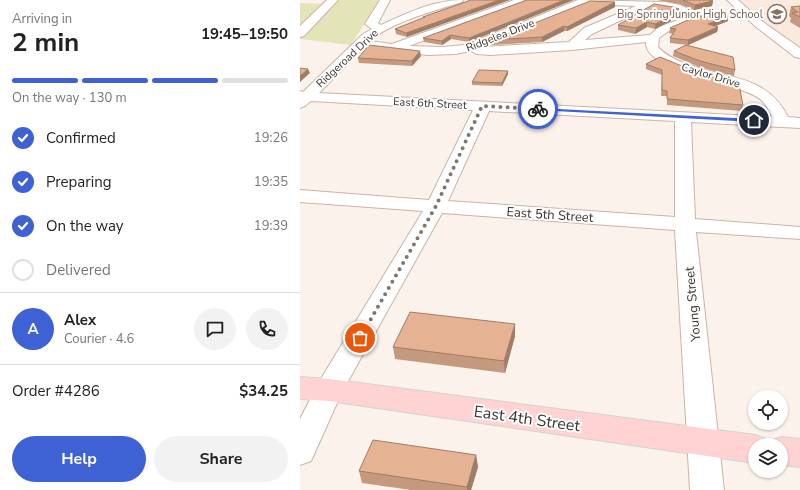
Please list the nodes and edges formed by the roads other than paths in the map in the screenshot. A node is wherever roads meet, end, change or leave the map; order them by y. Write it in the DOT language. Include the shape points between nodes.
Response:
graph roads {
  1 [pos="333,0"];
  2 [pos="385,0"];
  3 [pos="458,0"];
  4 [pos="524,0"];
  5 [pos="732,0"];
  6 [pos="585,1"];
  7 [pos="651,4"];
  8 [pos="381,29"];
  9 [pos="300,33"];
  10 [pos="653,38"];
  11 [pos="362,44"];
  12 [pos="572,46"];
  13 [pos="394,48"];
  14 [pos="468,48"];
  15 [pos="800,54"];
  16 [pos="302,98"];
  17 [pos="482,106"];
  18 [pos="683,117"];
  19 [pos="782,122"];
  20 [pos="800,123"];
  21 [pos="300,196"];
  22 [pos="436,206"];
  23 [pos="685,224"];
  24 [pos="800,233"];
  25 [pos="300,388"];
  26 [pos="329,390"];
  27 [pos="703,443"];
  28 [pos="748,447"];
  29 [pos="300,451"];
  30 [pos="788,452"];
  31 [pos="800,453"];
  32 [pos="707,490"];
  1 -- 9 [label="street"];
  2 -- 8 [label="street, Ridgeroad Drive" via="371,24"];
  3 -- 8 [label="street" via="412,15"];
  4 -- 13 [label="street"];
  5 -- 15 [label="street" via="759,24"];
  6 -- 7 [label="street"];
  6 -- 14 [label="street, Ridgelea Drive"];
  7 -- 10 [label="street" via="676,7 689,13 690,17 689,20 666,28"];
  7 -- 12 [label="street" via="588,31"];
  8 -- 11 [label="street, Ridgeroad Drive" via="367,37"];
  10 -- 12 [label="street"];
  10 -- 19 [label="street, Caylor Drive" via="650,46 666,60 732,81 762,94 772,102"];
  11 -- 13 [label="street, Ridgelea Drive"];
  11 -- 16 [label="street, Ridgeroad Drive"];
  12 -- 14 [label="street" via="490,51"];
  13 -- 14 [label="street, Ridgelea Drive" via="446,52"];
  16 -- 17 [label="street, East 6th Street"];
  17 -- 18 [label="street, East 6th Street"];
  17 -- 22 [label="street"];
  18 -- 19 [label="street, East 6th Street"];
  18 -- 23 [label="street, Young Street"];
  19 -- 20 [label="street, East 6th Street"];
  21 -- 22 [label="street, East 5th Street"];
  22 -- 23 [label="street, East 5th Street"];
  22 -- 26 [label="street"];
  23 -- 24 [label="street, East 5th Street"];
  23 -- 27 [label="street, Young Street"];
  25 -- 26 [label="main road, East 4th Street"];
  26 -- 27 [label="main road, East 4th Street"];
  26 -- 29 [label="street"];
  27 -- 28 [label="main road, East 4th Street"];
  27 -- 32 [label="street, Young Street"];
  30 -- 31 [label="main road"];
}
